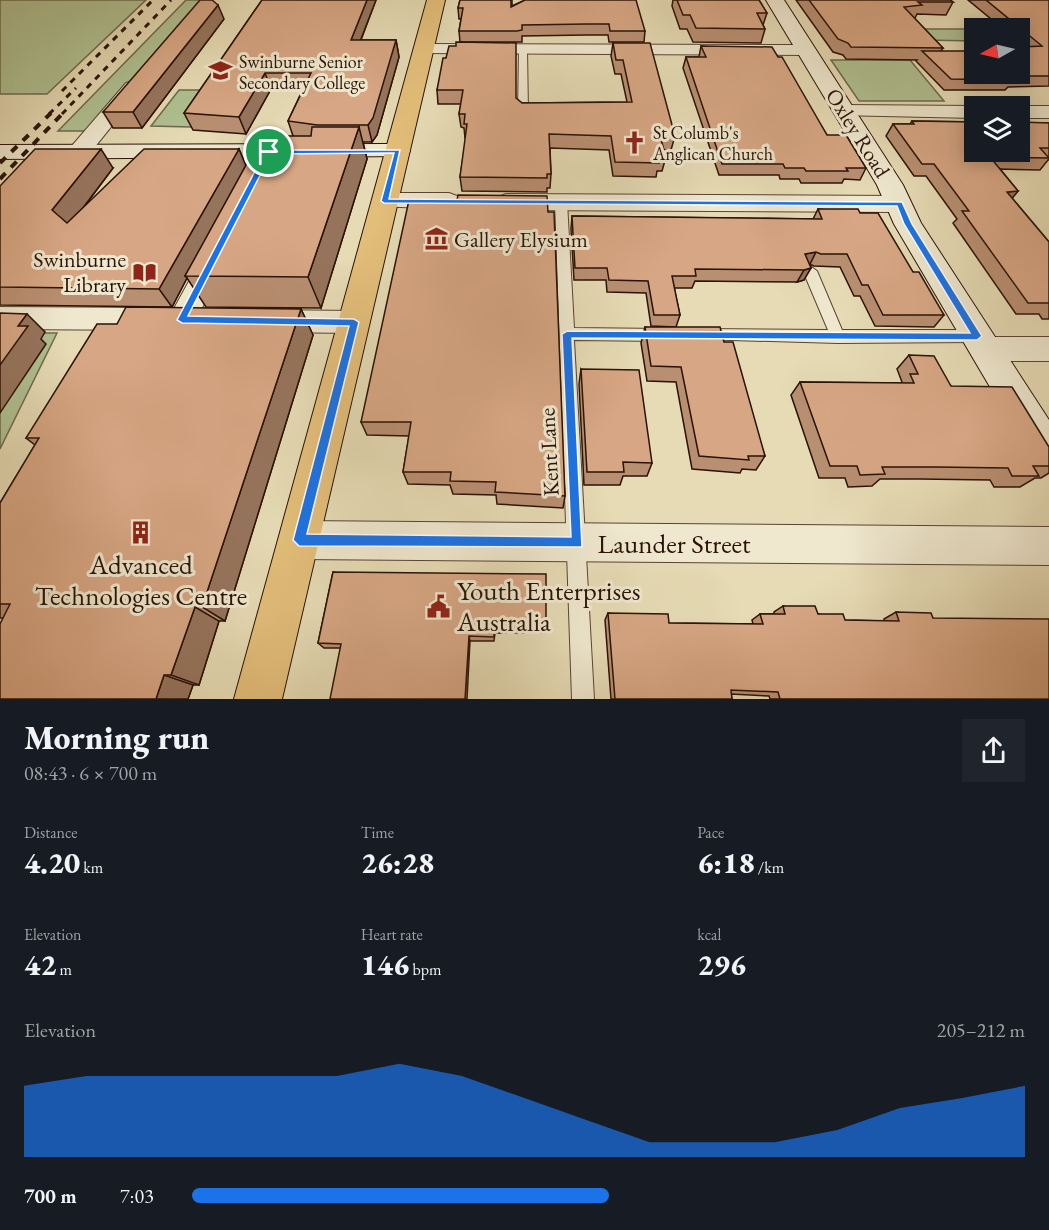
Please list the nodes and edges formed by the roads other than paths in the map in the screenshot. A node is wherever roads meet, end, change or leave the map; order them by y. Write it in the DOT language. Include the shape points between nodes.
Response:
graph roads {
  1 [pos="436,0"];
  2 [pos="775,0"];
  3 [pos="424,49"];
  4 [pos="523,49"];
  5 [pos="807,50"];
  6 [pos="146,72"];
  7 [pos="523,111"];
  8 [pos="844,111"];
  9 [pos="964,112"];
  10 [pos="1030,112"];
  11 [pos="1049,112"];
  12 [pos="398,151"];
  13 [pos="0,152"];
  14 [pos="269,152"];
  15 [pos="78,153"];
  16 [pos="256,176"];
  17 [pos="384,201"];
  18 [pos="561,202"];
  19 [pos="899,204"];
  20 [pos="225,237"];
  21 [pos="810,271"];
  22 [pos="0,318"];
  23 [pos="176,319"];
  24 [pos="354,322"];
  25 [pos="567,334"];
  26 [pos="838,337"];
  27 [pos="981,343"];
  28 [pos="1049,350"];
  29 [pos="1049,453"];
  30 [pos="299,540"];
  31 [pos="577,543"];
  32 [pos="1049,546"];
  33 [pos="258,699"];
  34 [pos="583,699"];
  1 -- 3 [label="main road"];
  2 -- 5 [label="street, Oxley Road"];
  3 -- 4 [label="street"];
  3 -- 12 [label="main road"];
  4 -- 5 [label="street"];
  4 -- 7 [label="lane"];
  5 -- 8 [label="street, Oxley Road"];
  6 -- 15 [label="street"];
  8 -- 9 [label="street"];
  8 -- 19 [label="street, Oxley Road"];
  10 -- 11 [label="street"];
  12 -- 14 [label="street"];
  12 -- 17 [label="main road"];
  13 -- 15 [label="street"];
  14 -- 15 [label="street"];
  14 -- 16 [label="street"];
  17 -- 18 [label="street"];
  17 -- 24 [label="main road"];
  18 -- 19 [label="street"];
  18 -- 25 [label="lane, Kent Lane"];
  19 -- 27 [label="street, Oxley Road"];
  20 -- 23 [label="street"];
  21 -- 26 [label="lane"];
  22 -- 23 [label="street"];
  23 -- 24 [label="street"];
  24 -- 30 [label="main road"];
  25 -- 26 [label="lane"];
  25 -- 31 [label="lane, Kent Lane"];
  26 -- 27 [label="lane"];
  27 -- 28 [label="street"];
  27 -- 29 [label="street, Oxley Road"];
  30 -- 31 [label="street, Launder Street"];
  30 -- 33 [label="main road"];
  31 -- 32 [label="street, Launder Street"];
  31 -- 34 [label="lane, Kent Lane"];
}
